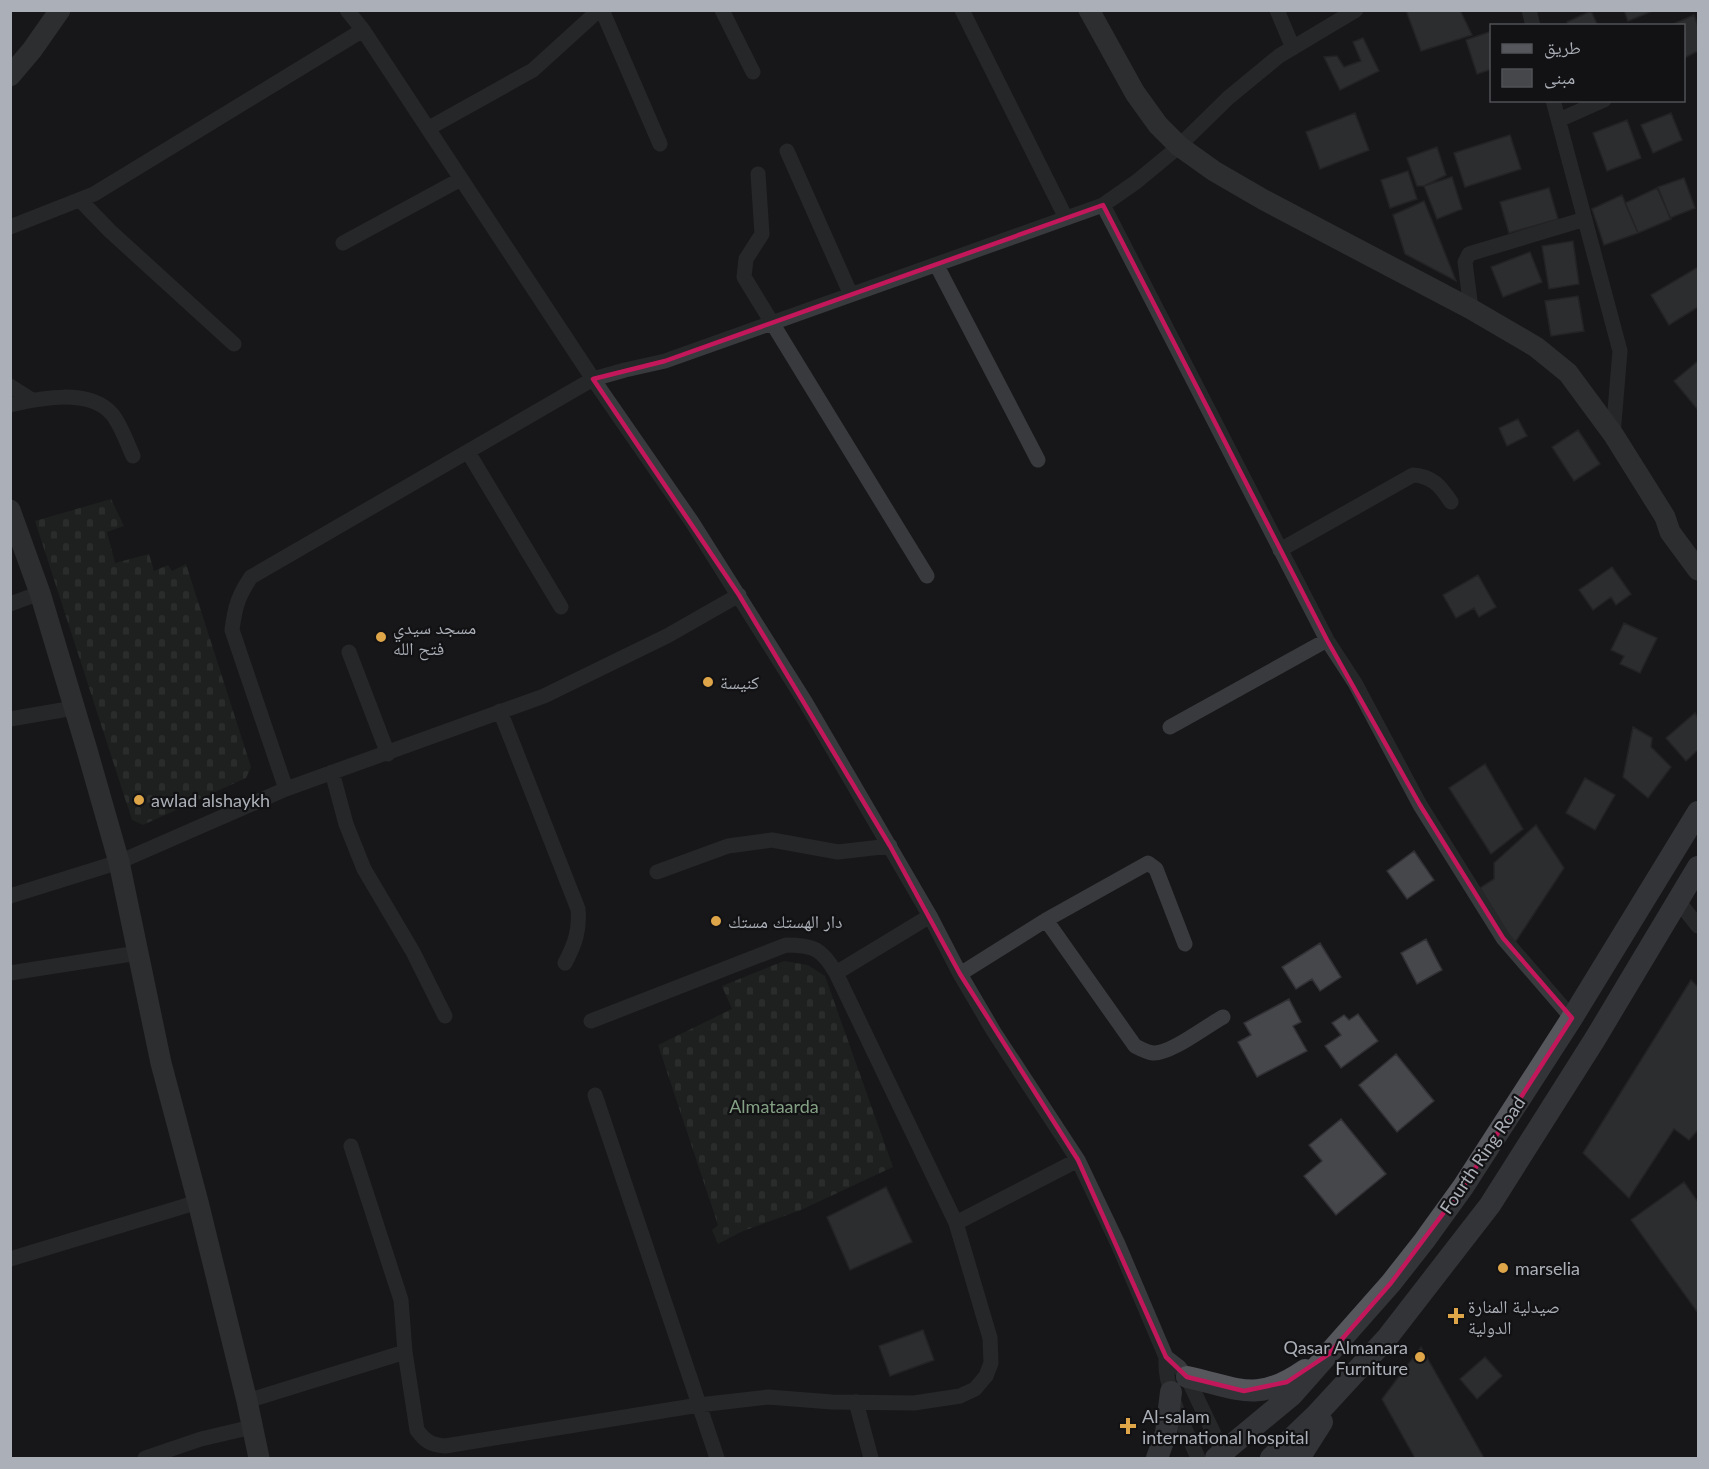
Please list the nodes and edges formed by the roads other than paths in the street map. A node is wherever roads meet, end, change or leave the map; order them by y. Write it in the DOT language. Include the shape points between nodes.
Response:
graph roads {
  1 [pos="60,10"];
  2 [pos="347,10"];
  3 [pos="601,10"];
  4 [pos="722,10"];
  5 [pos="962,10"];
  6 [pos="1089,10"];
  7 [pos="1277,10"];
  8 [pos="1356,10"];
  9 [pos="363,30"];
  10 [pos="1293,48"];
  11 [pos="753,72"];
  12 [pos="10,76"];
  13 [pos="1554,102"];
  14 [pos="1600,102"];
  15 [pos="1559,120"];
  16 [pos="429,129"];
  17 [pos="660,144"];
  18 [pos="1179,146"];
  19 [pos="787,151"];
  20 [pos="758,174"];
  21 [pos="461,179"];
  22 [pos="80,200"];
  23 [pos="1103,205"];
  24 [pos="1066,218"];
  25 [pos="1585,219"];
  26 [pos="10,227"];
  27 [pos="344,243"];
  28 [pos="937,266"];
  29 [pos="851,295"];
  30 [pos="1471,309"];
  31 [pos="772,322"];
  32 [pos="234,344"];
  33 [pos="593,379"];
  34 [pos="10,386"];
  35 [pos="32,400"];
  36 [pos="10,405"];
  37 [pos="1613,434"];
  38 [pos="468,452"];
  39 [pos="133,456"];
  40 [pos="1038,460"];
  41 [pos="1451,502"];
  42 [pos="10,510"];
  43 [pos="1665,517"];
  44 [pos="1280,550"];
  45 [pos="1698,550"];
  46 [pos="1698,570"];
  47 [pos="927,576"];
  48 [pos="40,593"];
  49 [pos="739,595"];
  50 [pos="10,604"];
  51 [pos="561,607"];
  52 [pos="1327,640"];
  53 [pos="349,652"];
  54 [pos="74,708"];
  55 [pos="500,711"];
  56 [pos="10,719"];
  57 [pos="1170,727"];
  58 [pos="388,754"];
  59 [pos="332,772"];
  60 [pos="286,789"];
  61 [pos="1698,812"];
  62 [pos="890,846"];
  63 [pos="119,862"];
  64 [pos="1698,867"];
  65 [pos="657,872"];
  66 [pos="10,896"];
  67 [pos="1678,902"];
  68 [pos="930,916"];
  69 [pos="1046,920"];
  70 [pos="1698,926"];
  71 [pos="1185,944"];
  72 [pos="138,953"];
  73 [pos="565,963"];
  74 [pos="10,973"];
  75 [pos="836,973"];
  76 [pos="960,975"];
  77 [pos="445,1016"];
  78 [pos="1222,1017"];
  79 [pos="1572,1018"];
  80 [pos="591,1020"];
  81 [pos="595,1095"];
  82 [pos="351,1146"];
  83 [pos="1078,1160"];
  84 [pos="198,1202"];
  85 [pos="956,1223"];
  86 [pos="10,1259"];
  87 [pos="405,1352"];
  88 [pos="1329,1354"];
  89 [pos="1166,1357"];
  90 [pos="1353,1376"];
  91 [pos="1179,1385"];
  92 [pos="247,1401"];
  93 [pos="856,1402"];
  94 [pos="699,1405"];
  95 [pos="252,1427"];
  96 [pos="1221,1457"];
  97 [pos="145,1458"];
  98 [pos="259,1458"];
  99 [pos="717,1458"];
  100 [pos="871,1458"];
  101 [pos="1157,1458"];
  102 [pos="1198,1458"];
  103 [pos="1271,1458"];
  104 [pos="1299,1458"];
  1 -- 12 [label="street"];
  2 -- 9 [label="street"];
  3 -- 16 [label="street" via="533,70"];
  3 -- 17 [label="street"];
  4 -- 11 [label="street"];
  5 -- 24 [label="street"];
  6 -- 18 [label="street" via="1135,93"];
  7 -- 10 [label="street"];
  8 -- 10 [label="street"];
  9 -- 16 [label="street"];
  9 -- 22 [label="street"];
  10 -- 18 [label="street" via="1228,98"];
  13 -- 15 [label="street"];
  14 -- 15 [label="street"];
  15 -- 25 [label="street"];
  16 -- 21 [label="street"];
  18 -- 23 [label="street"];
  18 -- 30 [label="street" via="1264,200"];
  19 -- 29 [label="street"];
  20 -- 31 [label="street" via="762,234 746,259 744,277"];
  21 -- 27 [label="street"];
  21 -- 33 [label="street"];
  22 -- 26 [label="street"];
  22 -- 32 [label="street"];
  23 -- 24 [label="street"];
  23 -- 44 [label="street"];
  24 -- 28 [label="street"];
  25 -- 30 [label="street" via="1469,254 1466,262"];
  25 -- 37 [label="street" via="1620,351"];
  28 -- 29 [label="street"];
  28 -- 40 [label="street"];
  29 -- 31 [label="street"];
  30 -- 37 [label="street" via="1536,347 1568,373"];
  31 -- 33 [label="street" via="665,361"];
  31 -- 47 [label="street"];
  33 -- 38 [label="street"];
  33 -- 49 [label="street"];
  34 -- 35 [label="street"];
  35 -- 36 [label="street"];
  35 -- 39 [label="street" via="73,398 101,404 114,416"];
  37 -- 43 [label="street"];
  38 -- 51 [label="street"];
  38 -- 60 [label="street" via="251,577 240,593 232,630"];
  41 -- 44 [label="street" via="1438,483 1424,475 1413,475"];
  42 -- 48 [label="street"];
  43 -- 45 [label="street"];
  43 -- 46 [label="street" via="1670,532"];
  44 -- 52 [label="street"];
  48 -- 50 [label="street"];
  48 -- 54 [label="street"];
  49 -- 55 [label="street" via="667,636 544,696"];
  49 -- 62 [label="street"];
  52 -- 57 [label="street"];
  52 -- 79 [label="street" via="1355,683 1420,805 1503,938"];
  53 -- 58 [label="street"];
  54 -- 56 [label="street"];
  54 -- 63 [label="street"];
  55 -- 58 [label="street"];
  55 -- 73 [label="street" via="578,909 576,943"];
  58 -- 59 [label="street"];
  59 -- 60 [label="street"];
  59 -- 77 [label="street" via="364,869"];
  60 -- 63 [label="street"];
  61 -- 79 [label="main road, Fourth Ring Road"];
  62 -- 65 [label="street" via="838,852 772,840 728,846"];
  62 -- 68 [label="street"];
  63 -- 66 [label="street"];
  63 -- 72 [label="street"];
  64 -- 67 [label="main road, Fourth Ring Road"];
  67 -- 70 [label="street"];
  67 -- 90 [label="main road, Fourth Ring Road" via="1490,1205"];
  68 -- 75 [label="street"];
  68 -- 76 [label="street"];
  69 -- 71 [label="street" via="1148,863 1156,869"];
  69 -- 76 [label="street"];
  69 -- 78 [label="street" via="1135,1046 1144,1051 1166,1051"];
  72 -- 74 [label="street"];
  72 -- 84 [label="street" via="161,1063"];
  75 -- 80 [label="street" via="826,957 807,945 786,945"];
  75 -- 85 [label="street"];
  76 -- 83 [label="street"];
  79 -- 88 [label="main road, Fourth Ring Road" via="1450,1205 1392,1283"];
  81 -- 94 [label="street"];
  82 -- 87 [label="street" via="401,1300"];
  83 -- 85 [label="street"];
  83 -- 89 [label="street"];
  84 -- 86 [label="street"];
  84 -- 92 [label="street"];
  85 -- 93 [label="street" via="990,1338 991,1363 986,1376 975,1389 960,1396 914,1403"];
  87 -- 92 [label="street"];
  87 -- 94 [label="street" via="417,1430 433,1445"];
  88 -- 91 [label="main road" via="1287,1382 1265,1390"];
  88 -- 96 [label="main road, Fourth Ring Road" via="1292,1395"];
  89 -- 91 [label="street" via="1165,1371"];
  89 -- 91 [label="street" via="1179,1367"];
  90 -- 103 [label="main road, Fourth Ring Road"];
  90 -- 104 [label="main road"];
  91 -- 96 [label="street"];
  91 -- 101 [label="main road"];
  91 -- 102 [label="street"];
  92 -- 95 [label="street"];
  93 -- 94 [label="street" via="768,1397"];
  93 -- 100 [label="street"];
  94 -- 99 [label="street"];
  95 -- 97 [label="street"];
  95 -- 98 [label="street"];
}
